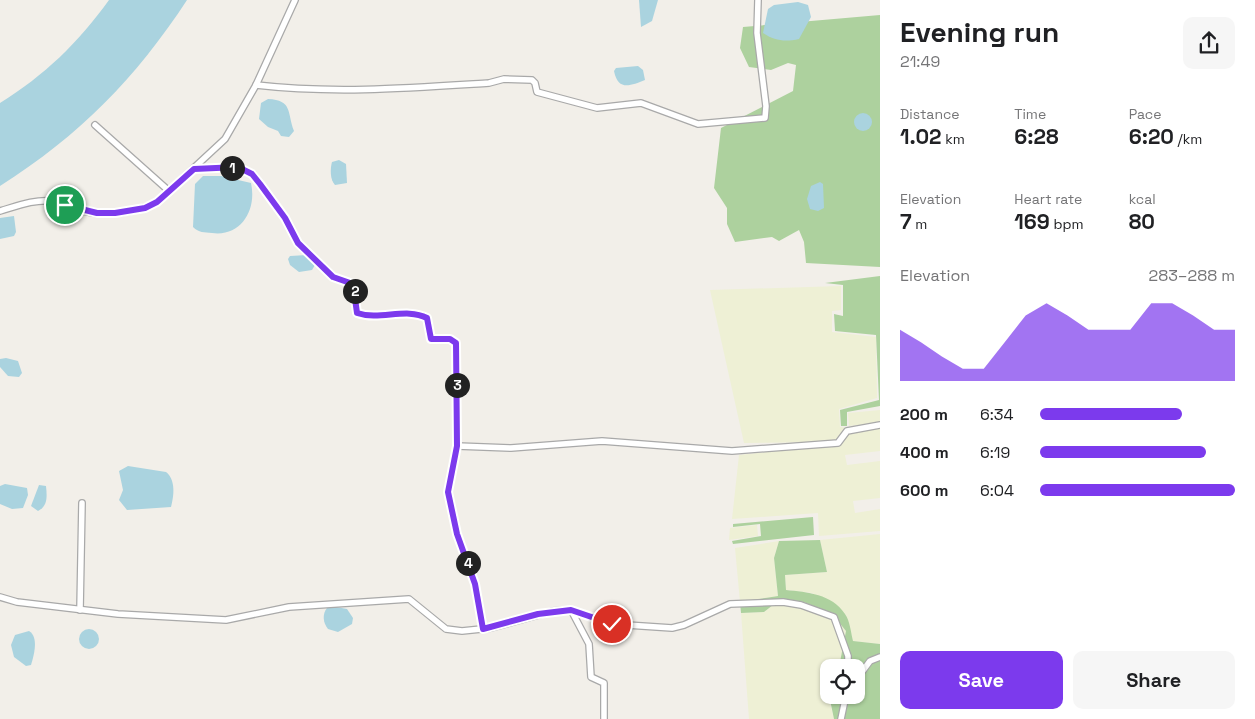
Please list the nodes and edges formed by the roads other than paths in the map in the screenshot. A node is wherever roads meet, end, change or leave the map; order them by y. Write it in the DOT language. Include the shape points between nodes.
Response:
graph roads {
  1 [pos="295,0"];
  2 [pos="758,0"];
  3 [pos="256,86"];
  4 [pos="95,125"];
  5 [pos="194,169"];
  6 [pos="169,191"];
  7 [pos="0,211"];
  8 [pos="880,425"];
  9 [pos="457,446"];
  10 [pos="82,503"];
  11 [pos="0,597"];
  12 [pos="80,610"];
  13 [pos="571,610"];
  14 [pos="483,629"];
  15 [pos="880,657"];
  16 [pos="848,659"];
  17 [pos="865,668"];
  18 [pos="844,704"];
  19 [pos="604,719"];
  20 [pos="841,719"];
  1 -- 3 [label="street"];
  2 -- 3 [label="street" via="757,33 765,118 698,124 641,102 597,108 537,92 532,80 324,90"];
  3 -- 5 [label="street" via="225,139"];
  4 -- 6 [label="street"];
  5 -- 6 [label="street"];
  5 -- 9 [label="street" via="238,167 252,174 285,218 298,243 333,277 353,284 357,313 378,316 419,314 427,318 431,339 450,339 456,343"];
  6 -- 7 [label="street" via="145,208 115,213 85,211 55,201 40,200"];
  8 -- 9 [label="street" via="847,432 838,443 732,451 602,441 511,448"];
  9 -- 14 [label="street" via="448,492 457,534 475,584"];
  10 -- 12 [label="street"];
  11 -- 12 [label="street"];
  12 -- 14 [label="street" via="226,620 289,607 409,599 446,629"];
  13 -- 14 [label="street" via="538,614"];
  13 -- 16 [label="street" via="612,624 672,628 726,604 782,602 801,605 834,617"];
  13 -- 19 [label="street" via="589,644 590,676 604,683"];
  15 -- 17 [label="street" via="870,661"];
  18 -- 20 [label="street"];
}
